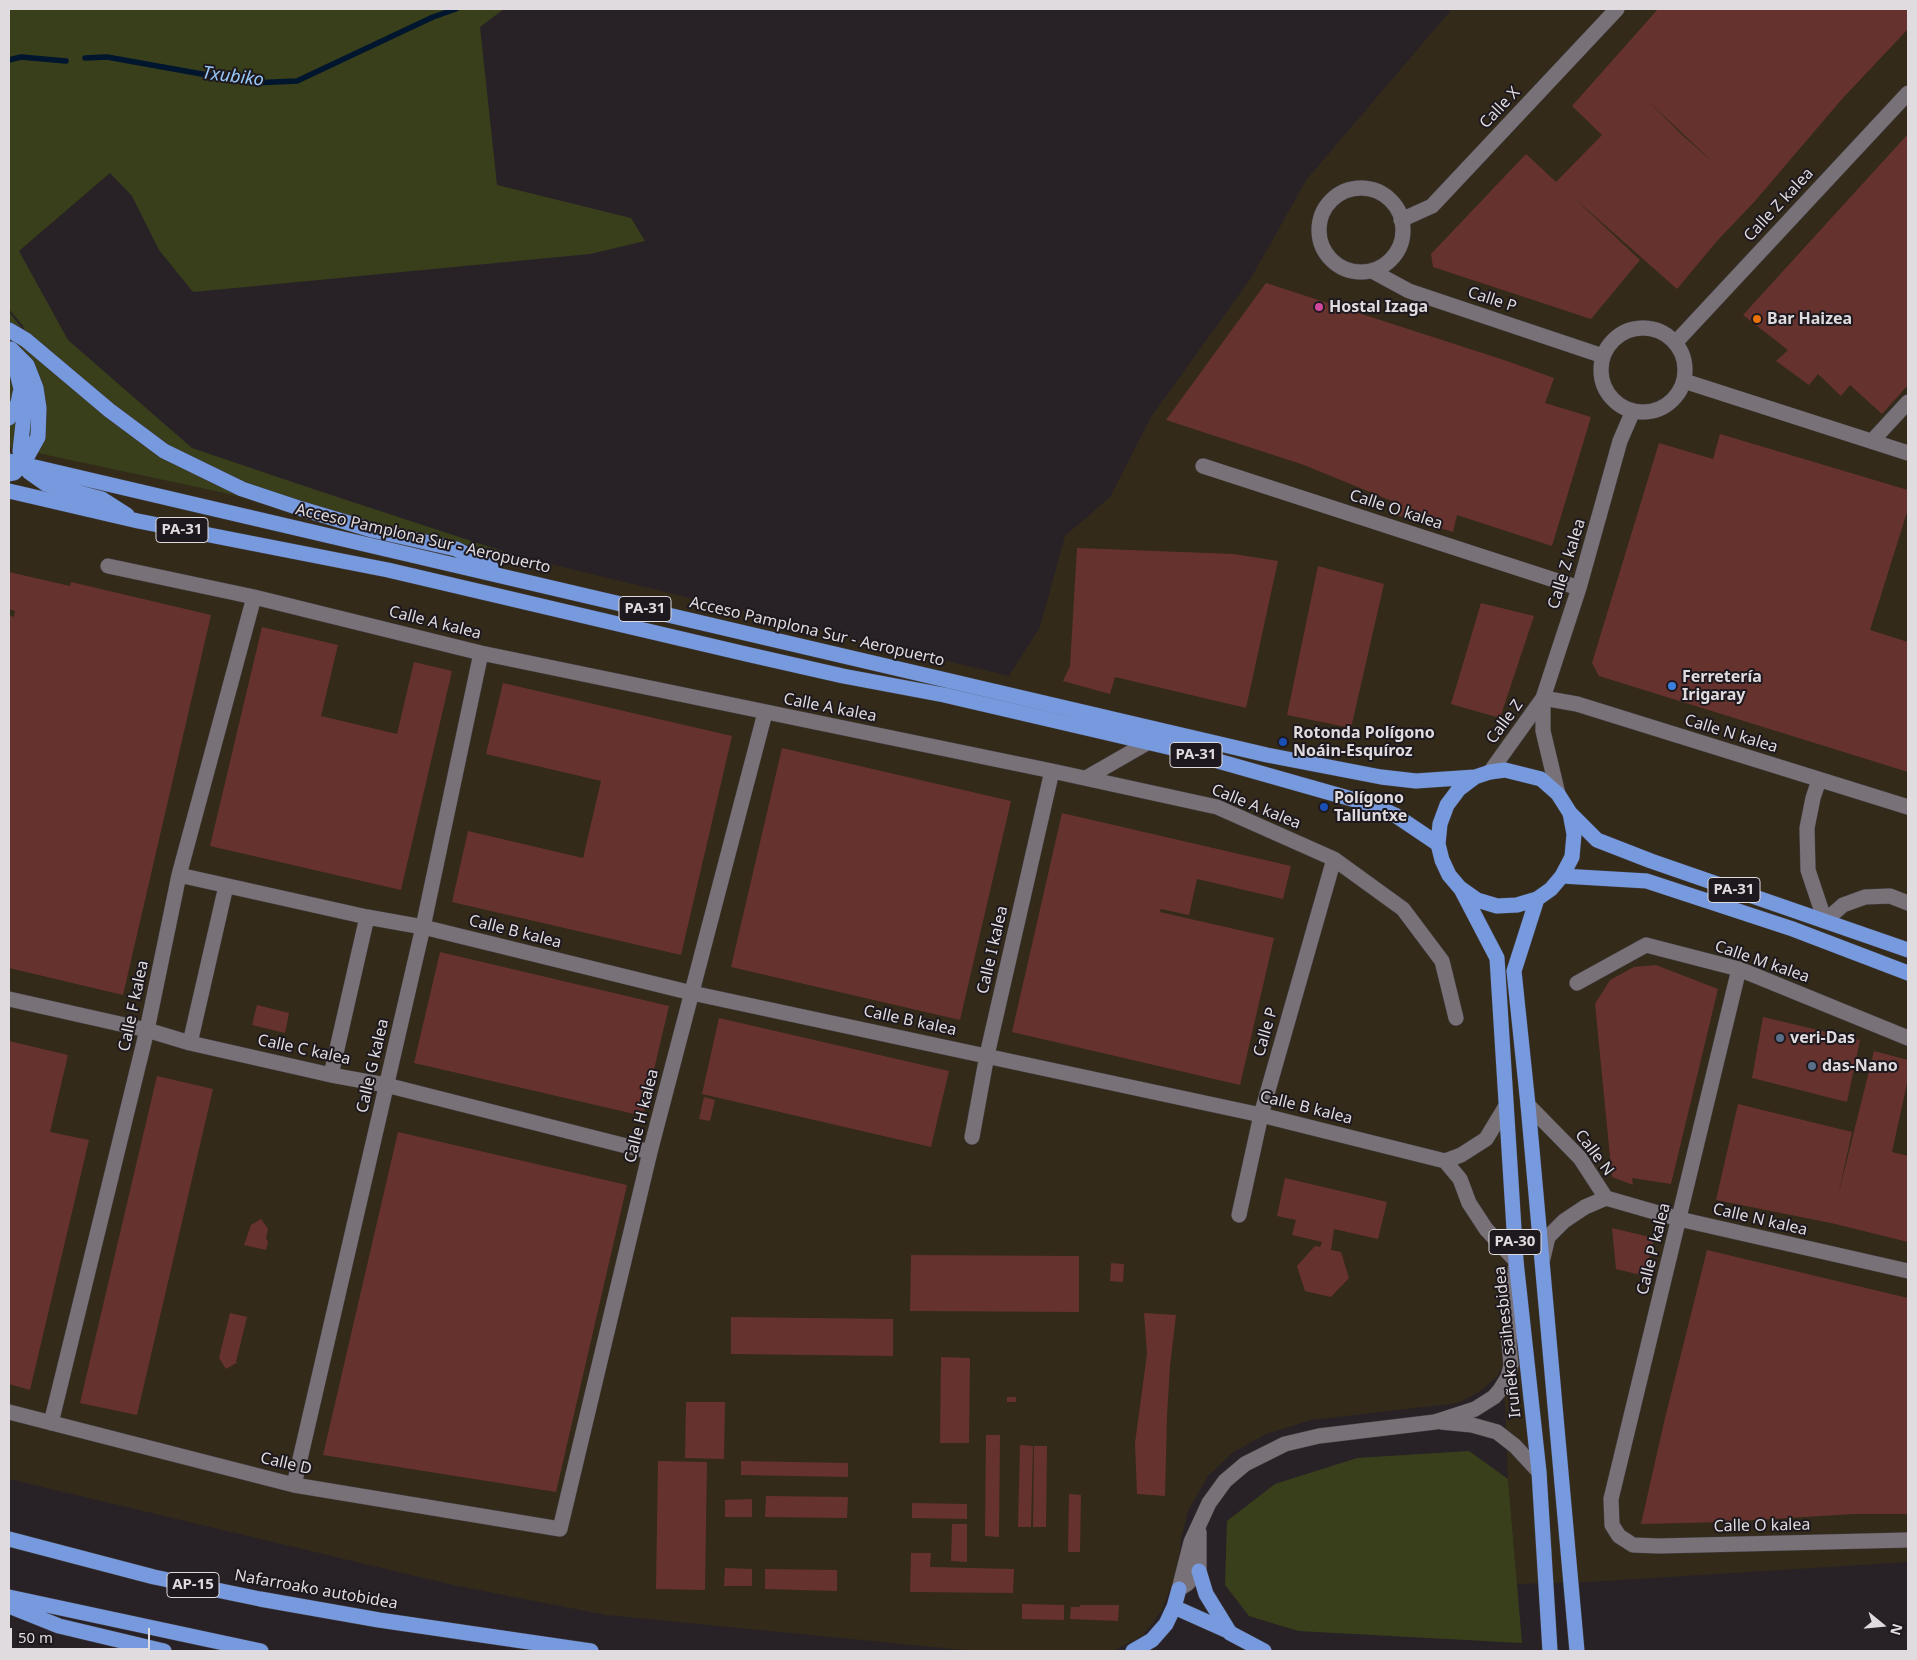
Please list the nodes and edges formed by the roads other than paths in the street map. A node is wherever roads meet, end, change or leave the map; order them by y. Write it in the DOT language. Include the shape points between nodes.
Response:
graph roads {
  1 [pos="1616,9"];
  2 [pos="1908,93"];
  3 [pos="1402,220"];
  4 [pos="1372,271"];
  5 [pos="9,330"];
  6 [pos="1676,342"];
  7 [pos="10,347"];
  8 [pos="1603,356"];
  9 [pos="1684,381"];
  10 [pos="21,387"];
  11 [pos="1908,402"];
  12 [pos="1633,411"];
  13 [pos="9,418"];
  14 [pos="1872,441"];
  15 [pos="1908,453"];
  16 [pos="16,462"];
  17 [pos="1202,466"];
  18 [pos="9,474"];
  19 [pos="9,491"];
  20 [pos="138,521"];
  21 [pos="108,566"];
  22 [pos="512,578"];
  23 [pos="1578,588"];
  24 [pos="254,597"];
  25 [pos="481,653"];
  26 [pos="1543,698"];
  27 [pos="765,713"];
  28 [pos="1147,743"];
  29 [pos="1052,771"];
  30 [pos="1490,772"];
  31 [pos="1475,777"];
  32 [pos="1086,778"];
  33 [pos="1819,780"];
  34 [pos="1558,794"];
  35 [pos="1908,807"];
  36 [pos="1570,813"];
  37 [pos="1438,844"];
  38 [pos="1334,859"];
  39 [pos="179,875"];
  40 [pos="1562,876"];
  41 [pos="226,886"];
  42 [pos="1460,888"];
  43 [pos="1537,899"];
  44 [pos="1908,903"];
  45 [pos="367,917"];
  46 [pos="1825,921"];
  47 [pos="423,927"];
  48 [pos="1908,950"];
  49 [pos="1740,970"];
  50 [pos="1908,973"];
  51 [pos="1577,983"];
  52 [pos="692,993"];
  53 [pos="9,999"];
  54 [pos="1456,1018"];
  55 [pos="147,1030"];
  56 [pos="1908,1038"];
  57 [pos="190,1043"];
  58 [pos="987,1055"];
  59 [pos="331,1075"];
  60 [pos="386,1085"];
  61 [pos="1528,1105"];
  62 [pos="1506,1106"];
  63 [pos="1261,1115"];
  64 [pos="972,1137"];
  65 [pos="650,1152"];
  66 [pos="1445,1161"];
  67 [pos="1606,1198"];
  68 [pos="1239,1215"];
  69 [pos="1679,1219"];
  70 [pos="1516,1261"];
  71 [pos="1542,1262"];
  72 [pos="1908,1272"];
  73 [pos="9,1412"];
  74 [pos="1435,1422"];
  75 [pos="51,1423"];
  76 [pos="1540,1472"];
  77 [pos="294,1485"];
  78 [pos="1199,1526"];
  79 [pos="560,1529"];
  80 [pos="1619,1536"];
  81 [pos="9,1539"];
  82 [pos="1908,1540"];
  83 [pos="1199,1571"];
  84 [pos="1179,1589"];
  85 [pos="9,1597"];
  86 [pos="9,1606"];
  87 [pos="1174,1607"];
  88 [pos="1230,1633"];
  89 [pos="164,1651"];
  90 [pos="261,1651"];
  91 [pos="591,1651"];
  92 [pos="1134,1651"];
  93 [pos="1264,1651"];
  94 [pos="1550,1651"];
  95 [pos="1577,1651"];
  1 -- 3 [label="street, Calle X" via="1432,206"];
  2 -- 6 [label="street, Calle Z kalea"];
  3 -- 4 [label="street" via="1403,230 1397,251 1390,260"];
  3 -- 4 [label="street" via="1386,197 1373,190 1359,188 1333,198 1324,209 1319,237 1328,256 1344,269"];
  4 -- 8 [label="street, Calle P" via="1409,291"];
  5 -- 22 [label="highway" via="26,340 109,410 164,451 242,488 302,510 456,549"];
  6 -- 8 [label="street" via="1662,331 1644,327 1627,330 1612,340"];
  6 -- 9 [label="street" via="1685,358"];
  7 -- 10 [label="highway"];
  7 -- 16 [label="highway" via="27,366 40,408 38,437"];
  8 -- 12 [label="street" via="1603,384 1620,406"];
  9 -- 12 [label="street" via="1680,392 1668,405 1651,412"];
  9 -- 14 [label="street"];
  10 -- 13 [label="highway" via="18,403"];
  10 -- 16 [label="highway" via="25,405"];
  11 -- 14 [label="street"];
  12 -- 23 [label="street, Calle Z kalea" via="1620,441"];
  14 -- 15 [label="street"];
  16 -- 18 [label="highway" via="14,473"];
  16 -- 20 [label="highway" via="46,484 102,499"];
  16 -- 22 [label="highway, Acceso Pamplona Sur - Aeropuerto / PA-31"];
  17 -- 23 [label="street, Calle O kalea"];
  19 -- 20 [label="highway, Acceso Pamplona Sur - Aeropuerto / PA-31"];
  20 -- 28 [label="highway, Acceso Pamplona Sur - Aeropuerto / PA-31" via="388,570 833,674 944,695"];
  21 -- 24 [label="street, Calle A kalea"];
  22 -- 31 [label="highway, Acceso Pamplona Sur - Aeropuerto / PA-31" via="1267,755 1381,778 1416,781"];
  23 -- 26 [label="street, Calle Z kalea"];
  24 -- 25 [label="street, Calle A kalea"];
  24 -- 39 [label="street, Calle F kalea"];
  25 -- 27 [label="street, Calle A kalea"];
  25 -- 47 [label="street, Calle G kalea"];
  26 -- 30 [label="street, Calle Z"];
  26 -- 33 [label="street, Calle N kalea" via="1577,704"];
  26 -- 34 [label="street, Calle Z" via="1542,731"];
  27 -- 29 [label="street, Calle A kalea"];
  27 -- 52 [label="street, Calle H kalea"];
  28 -- 32 [label="street"];
  28 -- 37 [label="highway, PA-31" via="1373,805 1395,815"];
  29 -- 32 [label="street, Calle A kalea"];
  29 -- 58 [label="street, Calle I kalea"];
  30 -- 31 [label="highway, PA-31"];
  30 -- 34 [label="highway, PA-31" via="1505,770 1541,779"];
  31 -- 37 [label="highway, PA-31" via="1459,789 1447,805 1440,824"];
  32 -- 38 [label="street, Calle A kalea" via="1217,807"];
  33 -- 35 [label="street, Calle N kalea"];
  33 -- 46 [label="street" via="1807,828 1808,870"];
  34 -- 36 [label="highway, PA-31"];
  36 -- 40 [label="highway, PA-31" via="1574,834 1572,856"];
  36 -- 46 [label="highway, PA-31" via="1597,840"];
  37 -- 42 [label="highway, PA-31" via="1449,875"];
  38 -- 54 [label="street, Calle A kalea" via="1403,909 1442,961"];
  38 -- 63 [label="street, Calle P"];
  39 -- 41 [label="street, Calle B kalea"];
  39 -- 55 [label="street, Calle F kalea"];
  40 -- 43 [label="highway, PA-31"];
  40 -- 50 [label="highway" via="1647,881 1790,928"];
  41 -- 45 [label="street, Calle B kalea"];
  41 -- 57 [label="street"];
  42 -- 43 [label="highway, PA-31" via="1477,900 1497,906"];
  42 -- 62 [label="highway, Iruñeko saihesbidea / PA-30" via="1496,958"];
  43 -- 61 [label="highway, PA-30" via="1514,971"];
  44 -- 46 [label="street" via="1890,896 1865,897 1843,905"];
  45 -- 47 [label="street, Calle B kalea"];
  45 -- 59 [label="street"];
  46 -- 48 [label="highway, PA-31"];
  47 -- 52 [label="street, Calle B kalea"];
  47 -- 60 [label="street, Calle G kalea"];
  49 -- 51 [label="street, Calle M kalea" via="1646,945"];
  49 -- 56 [label="street, Calle M kalea"];
  49 -- 69 [label="street, Calle P kalea"];
  52 -- 58 [label="street, Calle B kalea"];
  52 -- 65 [label="street, Calle H kalea"];
  53 -- 55 [label="street, Calle C kalea"];
  55 -- 57 [label="street, Calle C kalea"];
  55 -- 75 [label="street, Calle F kalea"];
  57 -- 59 [label="street, Calle C kalea"];
  58 -- 63 [label="street, Calle B kalea"];
  58 -- 64 [label="street, Calle I kalea"];
  59 -- 60 [label="street, Calle C kalea"];
  60 -- 65 [label="street, Calle C kalea"];
  60 -- 77 [label="street, Calle G kalea"];
  61 -- 67 [label="street, Calle N" via="1580,1158"];
  61 -- 71 [label="highway, PA-30"];
  62 -- 66 [label="street" via="1486,1139"];
  62 -- 70 [label="highway, Iruñeko saihesbidea / PA-30"];
  63 -- 66 [label="street, Calle B kalea"];
  63 -- 68 [label="street, Calle P"];
  65 -- 79 [label="street, Calle H kalea"];
  66 -- 70 [label="street" via="1460,1179 1469,1203 1486,1229"];
  67 -- 69 [label="street, Calle N kalea"];
  67 -- 71 [label="street, Calle N" via="1564,1221 1548,1237"];
  69 -- 72 [label="street, Calle N kalea"];
  69 -- 80 [label="street, Calle P kalea" via="1611,1499 1612,1525"];
  70 -- 74 [label="street" via="1508,1377 1494,1397 1475,1409"];
  70 -- 76 [label="highway, Iruñeko saihesbidea / PA-30"];
  71 -- 95 [label="highway, PA-30"];
  73 -- 75 [label="street, Calle D"];
  74 -- 76 [label="street" via="1472,1425 1497,1432"];
  74 -- 78 [label="street" via="1319,1436 1285,1444 1245,1464 1225,1481 1209,1503"];
  75 -- 77 [label="street, Calle D"];
  76 -- 94 [label="highway, Iruñeko saihesbidea / PA-30"];
  77 -- 79 [label="street, Calle D"];
  78 -- 83 [label="street"];
  78 -- 84 [label="street" via="1191,1542"];
  80 -- 82 [label="street, Calle O kalea" via="1633,1545 1659,1546"];
  81 -- 91 [label="highway, Nafarroako autobidea / AP-15" via="154,1577 260,1599"];
  83 -- 84 [label="street"];
  83 -- 88 [label="highway" via="1206,1594"];
  84 -- 87 [label="highway"];
  85 -- 90 [label="highway"];
  86 -- 89 [label="highway" via="59,1626"];
  87 -- 88 [label="highway"];
  87 -- 92 [label="highway" via="1166,1624 1152,1640"];
  88 -- 93 [label="highway"];
}
